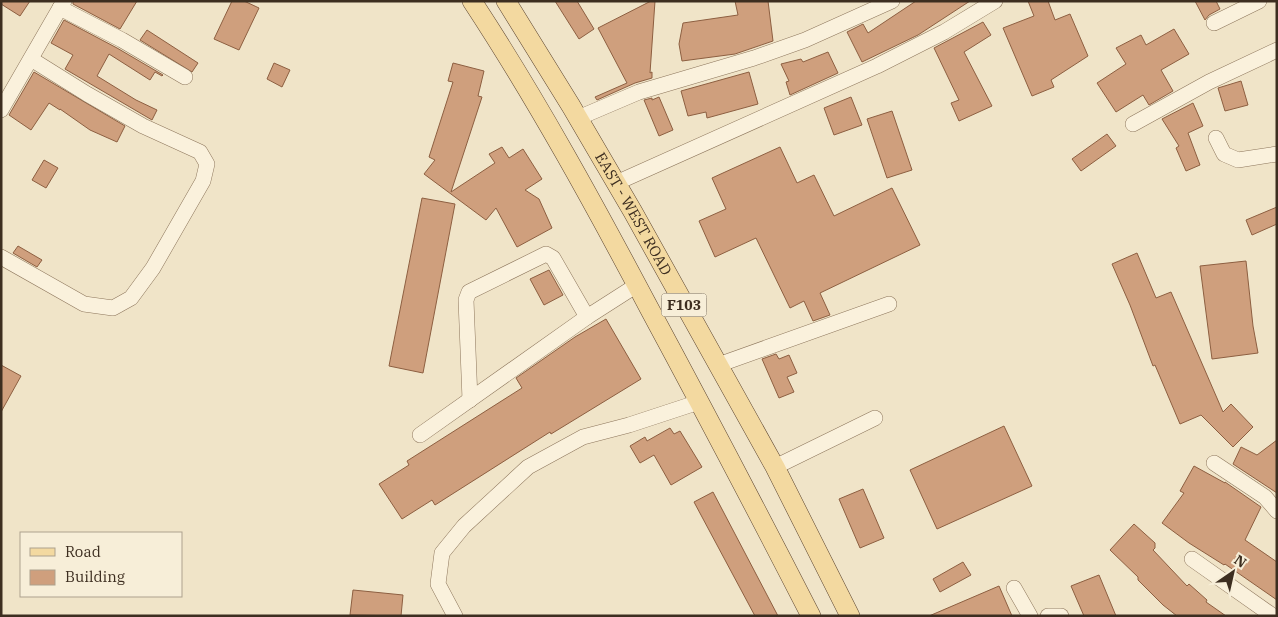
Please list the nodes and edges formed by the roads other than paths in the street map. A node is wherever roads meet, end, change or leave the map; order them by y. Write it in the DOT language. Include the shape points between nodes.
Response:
graph roads {
  1 [pos="472,1"];
  2 [pos="506,1"];
  3 [pos="892,1"];
  4 [pos="995,1"];
  5 [pos="1259,1"];
  6 [pos="62,5"];
  7 [pos="1214,23"];
  8 [pos="1277,50"];
  9 [pos="31,59"];
  10 [pos="185,78"];
  11 [pos="1,110"];
  12 [pos="578,118"];
  13 [pos="1132,124"];
  14 [pos="1216,138"];
  15 [pos="1277,154"];
  16 [pos="616,183"];
  17 [pos="1,256"];
  18 [pos="637,285"];
  19 [pos="889,304"];
  20 [pos="587,317"];
  21 [pos="718,366"];
  22 [pos="470,400"];
  23 [pos="699,402"];
  24 [pos="875,418"];
  25 [pos="420,435"];
  26 [pos="1214,463"];
  27 [pos="774,467"];
  28 [pos="1277,511"];
  29 [pos="1192,559"];
  30 [pos="1014,588"];
  31 [pos="455,616"];
  32 [pos="810,616"];
  33 [pos="850,616"];
  34 [pos="1030,616"];
  35 [pos="1048,616"];
  36 [pos="1061,616"];
  37 [pos="1273,616"];
  1 -- 18 [label="main road, EAST - WEST ROAD / F103" via="548,124"];
  2 -- 12 [label="main road, EAST - WEST ROAD / F103"];
  3 -- 12 [label="street" via="805,40 639,92"];
  4 -- 16 [label="street" via="944,32 877,66"];
  5 -- 7 [label="street"];
  6 -- 9 [label="street"];
  6 -- 10 [label="street"];
  8 -- 13 [label="street"];
  9 -- 11 [label="street"];
  9 -- 17 [label="street" via="142,126 200,152 207,164 203,181 153,268 131,298 113,308 84,304"];
  12 -- 16 [label="main road, EAST - WEST ROAD / F103"];
  14 -- 15 [label="street" via="1224,154 1238,160"];
  16 -- 21 [label="main road, EAST - WEST ROAD / F103"];
  18 -- 20 [label="street"];
  18 -- 23 [label="main road, EAST - WEST ROAD / F103"];
  19 -- 21 [label="street"];
  20 -- 22 [label="street"];
  20 -- 22 [label="street" via="553,258 546,254 470,292 466,300"];
  21 -- 27 [label="main road, EAST - WEST ROAD / F103"];
  22 -- 25 [label="street"];
  23 -- 31 [label="street" via="583,437 528,467 464,526 442,552 438,584"];
  23 -- 32 [label="main road, EAST - WEST ROAD / F103"];
  24 -- 27 [label="street"];
  26 -- 28 [label="street" via="1266,497"];
  27 -- 33 [label="main road, EAST - WEST ROAD / F103"];
  29 -- 37 [label="street"];
  30 -- 34 [label="street"];
  35 -- 36 [label="street"];
}
